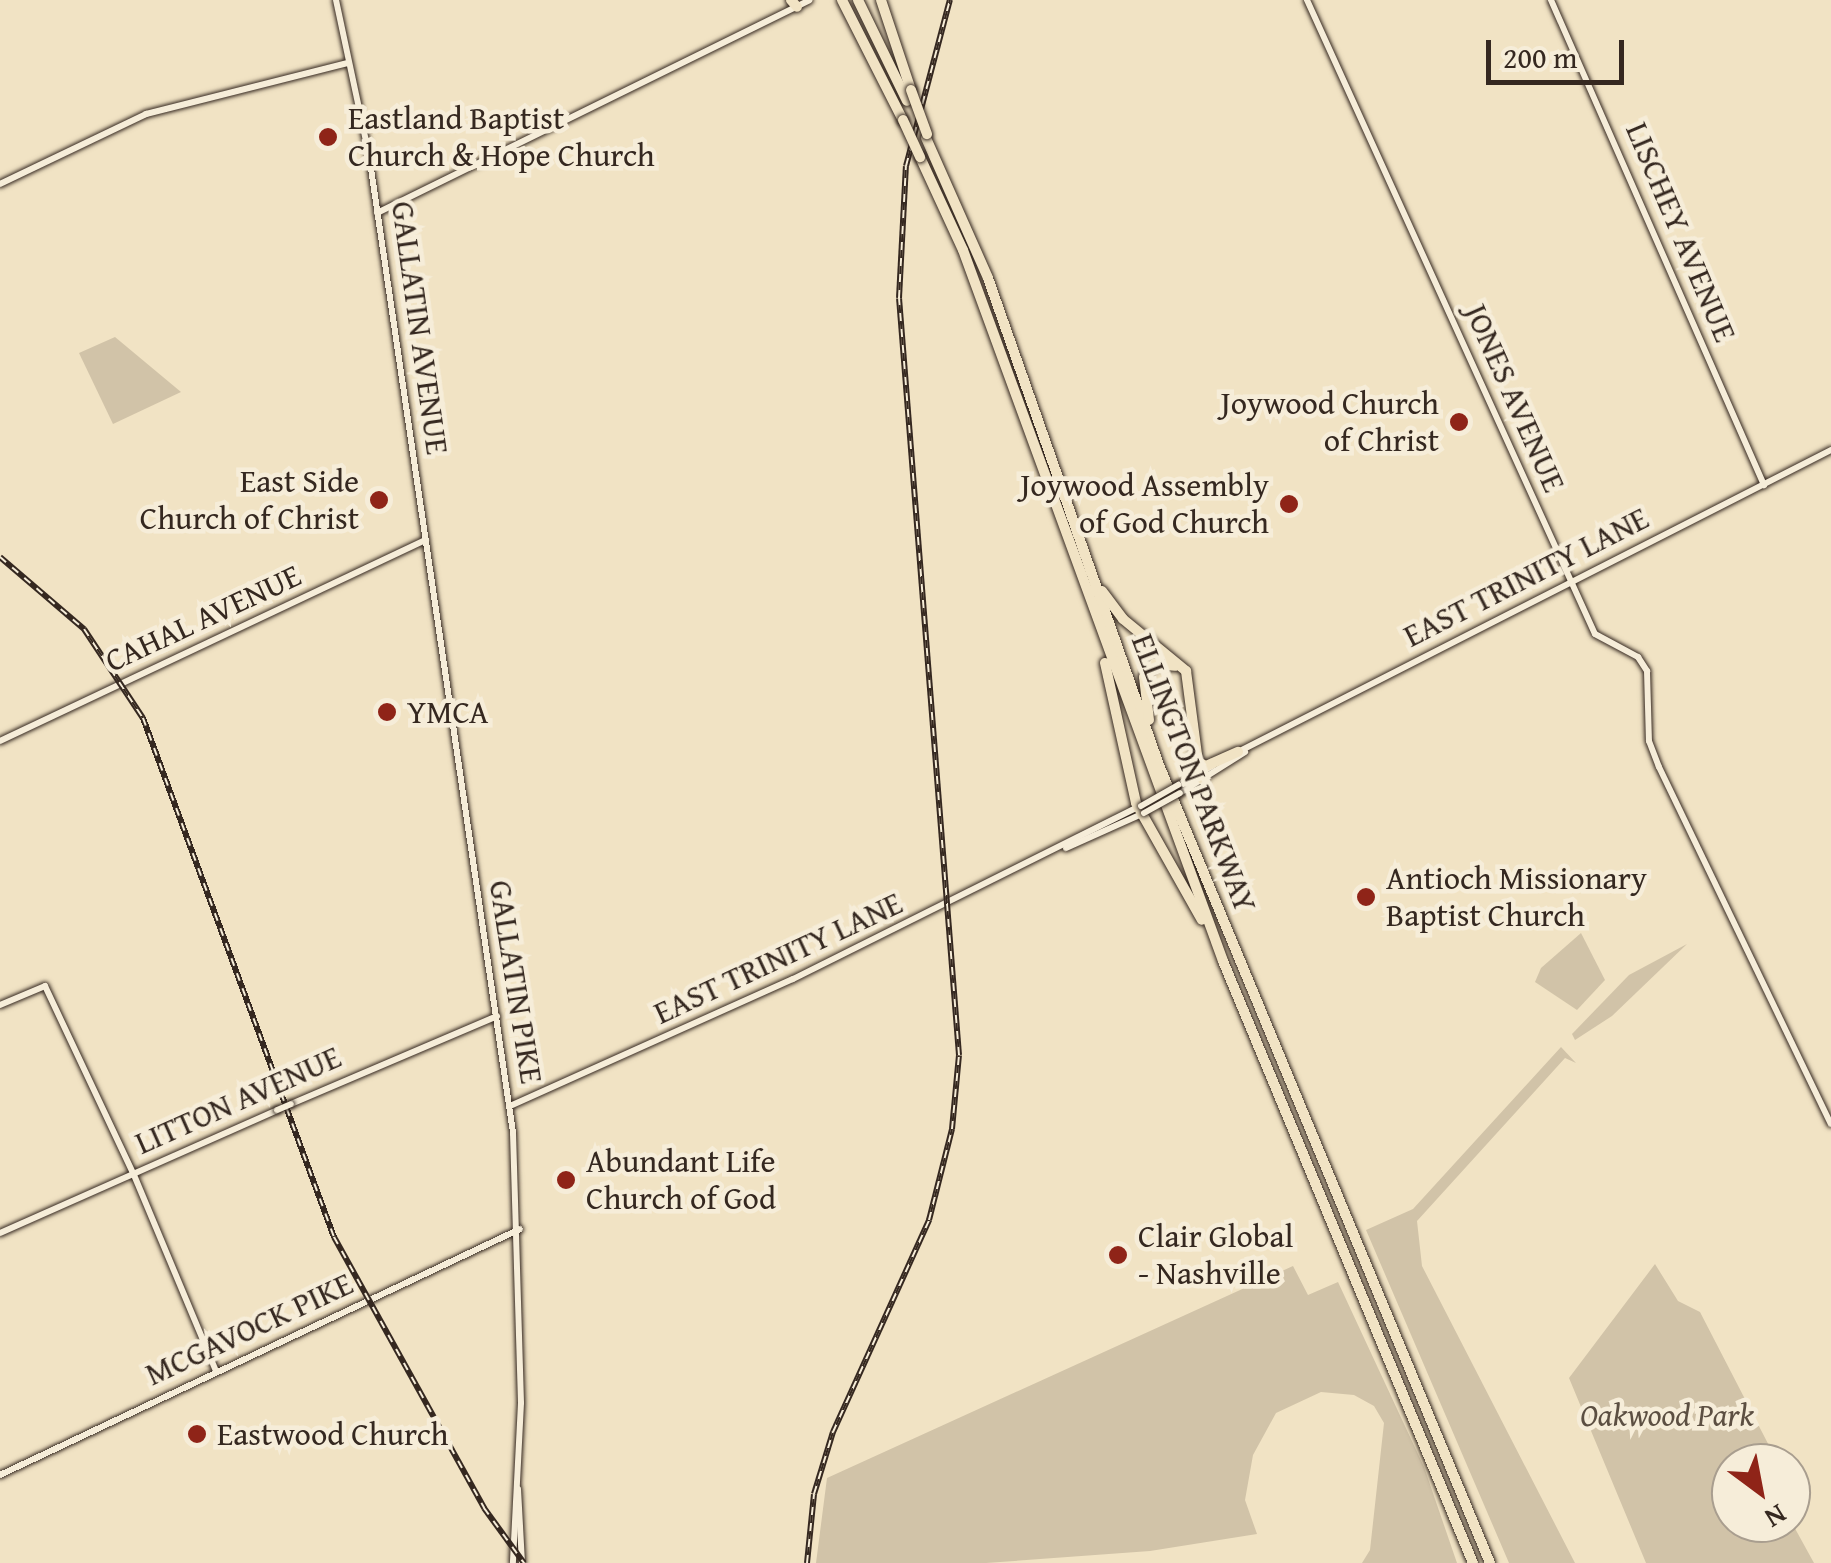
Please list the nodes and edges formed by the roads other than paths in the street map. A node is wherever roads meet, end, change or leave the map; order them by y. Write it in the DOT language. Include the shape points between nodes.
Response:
graph roads {
  1 [pos="336,0"];
  2 [pos="858,0"];
  3 [pos="881,0"];
  4 [pos="1307,0"];
  5 [pos="1551,0"];
  6 [pos="842,1"];
  7 [pos="799,2"];
  8 [pos="348,62"];
  9 [pos="909,96"];
  10 [pos="0,184"];
  11 [pos="378,213"];
  12 [pos="1831,450"];
  13 [pos="1764,485"];
  14 [pos="418,487"];
  15 [pos="426,540"];
  16 [pos="1093,578"];
  17 [pos="1570,582"];
  18 [pos="1101,636"];
  19 [pos="0,741"];
  20 [pos="1241,752"];
  21 [pos="1159,765"];
  22 [pos="1200,772"];
  23 [pos="1141,810"];
  24 [pos="1223,961"];
  25 [pos="0,1005"];
  26 [pos="497,1016"];
  27 [pos="510,1106"];
  28 [pos="1831,1124"];
  29 [pos="134,1174"];
  30 [pos="520,1230"];
  31 [pos="0,1232"];
  32 [pos="216,1371"];
  33 [pos="0,1475"];
  34 [pos="518,1488"];
  35 [pos="513,1563"];
  36 [pos="522,1563"];
  37 [pos="1470,1563"];
  38 [pos="1493,1563"];
  1 -- 8 [label="street, GALLATIN AVENUE"];
  2 -- 9 [label="highway"];
  3 -- 9 [label="highway"];
  4 -- 17 [label="street, JONES AVENUE"];
  5 -- 13 [label="street, LISCHEY AVENUE"];
  6 -- 18 [label="highway, ELLINGTON PARKWAY, bridge" via="963,250"];
  7 -- 11 [label="street"];
  8 -- 10 [label="street" via="146,114"];
  8 -- 11 [label="street, GALLATIN AVENUE"];
  9 -- 16 [label="highway, ELLINGTON PARKWAY, bridge" via="988,278"];
  11 -- 14 [label="street, GALLATIN AVENUE"];
  12 -- 13 [label="street, EAST TRINITY LANE"];
  13 -- 17 [label="street, EAST TRINITY LANE"];
  14 -- 15 [label="street, GALLATIN PIKE"];
  15 -- 19 [label="street, CAHAL AVENUE"];
  15 -- 26 [label="street, GALLATIN PIKE"];
  16 -- 21 [label="highway, ELLINGTON PARKWAY"];
  16 -- 22 [label="highway" via="1123,619 1186,671"];
  17 -- 20 [label="street, EAST TRINITY LANE"];
  17 -- 28 [label="street, JONES AVENUE" via="1594,634 1638,656 1648,671 1649,742 1659,767"];
  18 -- 23 [label="highway"];
  18 -- 24 [label="highway, ELLINGTON PARKWAY"];
  20 -- 22 [label="street, EAST TRINITY LANE"];
  20 -- 22 [label="highway"];
  21 -- 22 [label="highway" via="1144,677 1162,661 1182,674 1188,750"];
  21 -- 38 [label="highway, ELLINGTON PARKWAY"];
  22 -- 23 [label="street, EAST TRINITY LANE, bridge"];
  23 -- 24 [label="highway"];
  23 -- 27 [label="street, EAST TRINITY LANE" via="660,1042"];
  24 -- 37 [label="highway, ELLINGTON PARKWAY"];
  25 -- 29 [label="street" via="44,986"];
  26 -- 27 [label="street, GALLATIN PIKE"];
  26 -- 29 [label="street, LITTON AVENUE, bridge"];
  27 -- 30 [label="street, GALLATIN PIKE"];
  29 -- 31 [label="street, LITTON AVENUE"];
  29 -- 32 [label="street"];
  30 -- 32 [label="street, MCGAVOCK PIKE"];
  30 -- 34 [label="street, GALLATIN PIKE"];
  32 -- 33 [label="street, MCGAVOCK PIKE"];
  34 -- 35 [label="street, GALLATIN PIKE"];
  34 -- 36 [label="street, GALLATIN PIKE"];
}
